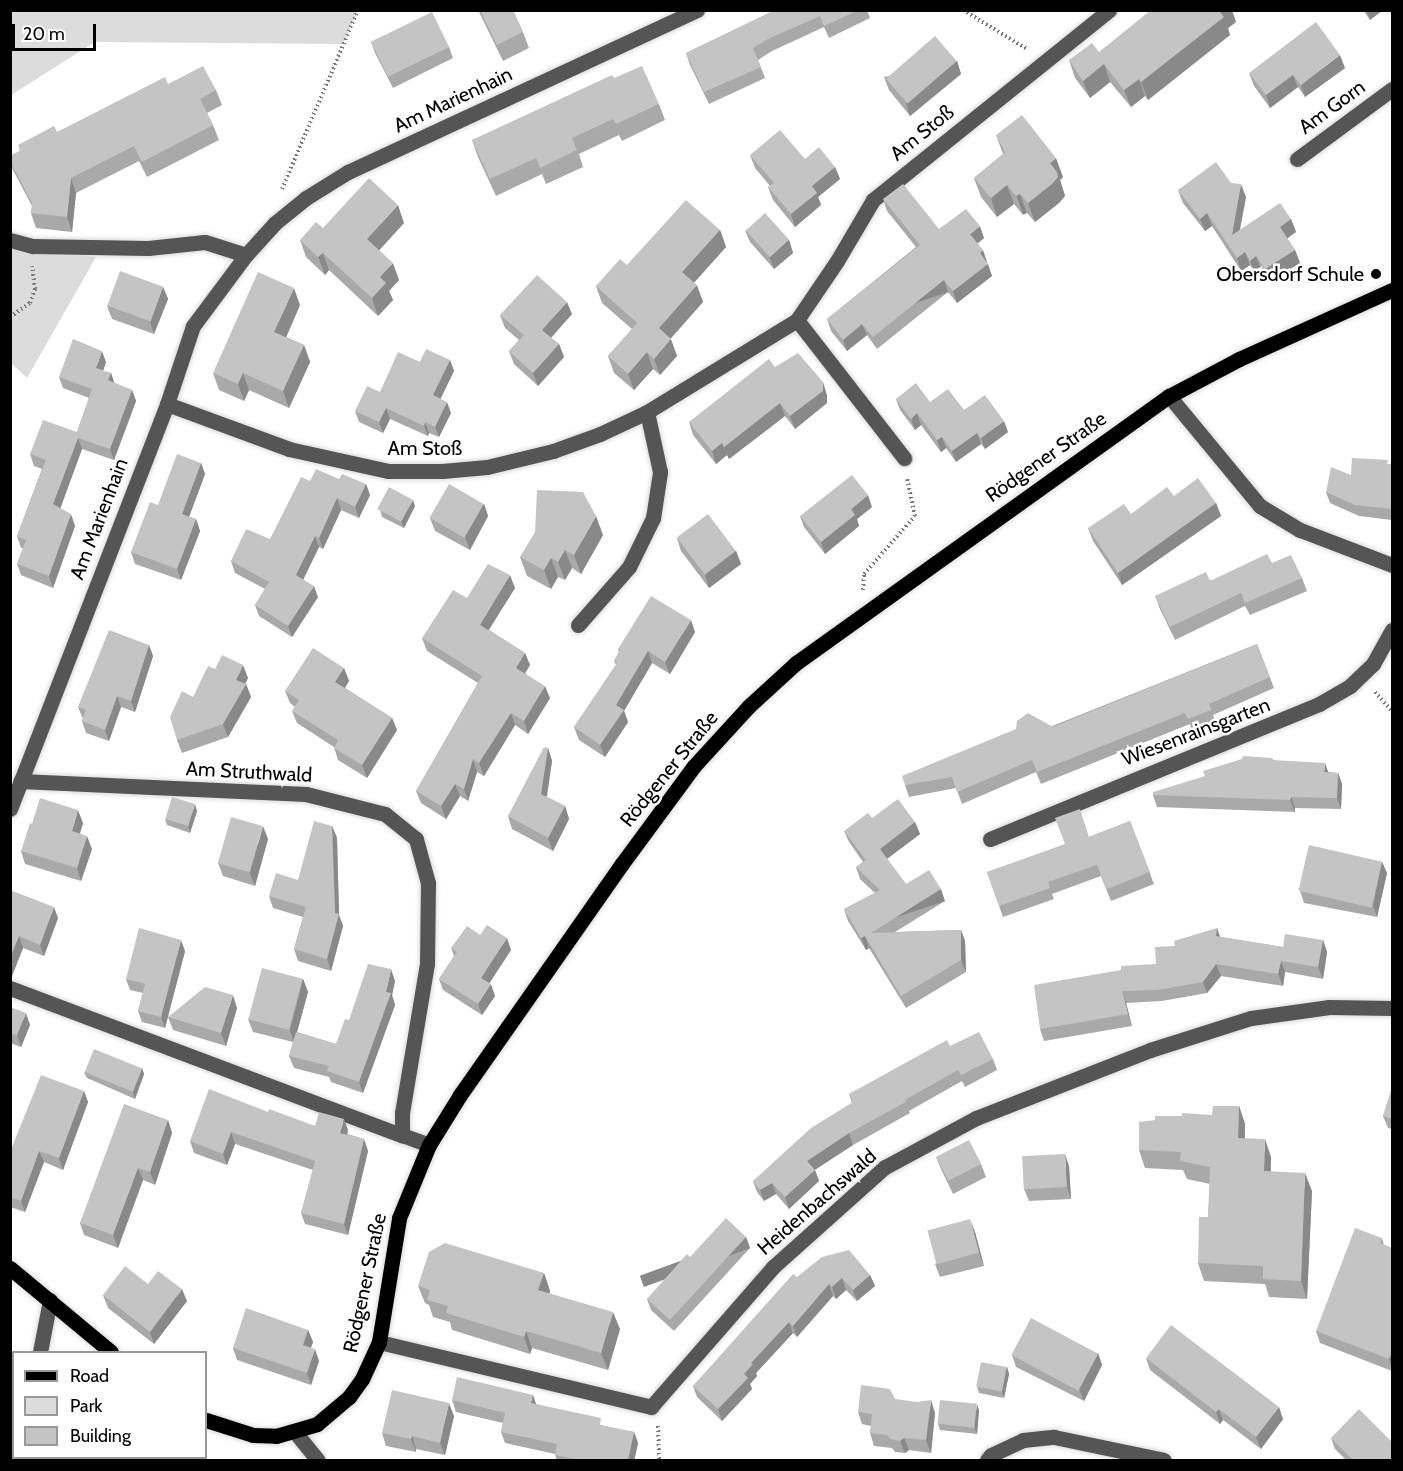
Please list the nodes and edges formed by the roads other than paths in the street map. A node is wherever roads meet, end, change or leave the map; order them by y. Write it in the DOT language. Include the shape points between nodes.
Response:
graph roads {
  1 [pos="697,10"];
  2 [pos="1109,10"];
  3 [pos="1392,89"];
  4 [pos="1296,159"];
  5 [pos="10,240"];
  6 [pos="246,255"];
  7 [pos="1392,290"];
  8 [pos="797,320"];
  9 [pos="1169,396"];
  10 [pos="167,404"];
  11 [pos="647,412"];
  12 [pos="904,458"];
  13 [pos="1392,565"];
  14 [pos="578,625"];
  15 [pos="1392,630"];
  16 [pos="21,781"];
  17 [pos="10,809"];
  18 [pos="990,839"];
  19 [pos="10,988"];
  20 [pos="1392,1008"];
  21 [pos="402,1135"];
  22 [pos="429,1145"];
  23 [pos="10,1268"];
  24 [pos="50,1300"];
  25 [pos="379,1342"];
  26 [pos="40,1351"];
  27 [pos="109,1351"];
  28 [pos="207,1420"];
  29 [pos="295,1432"];
  30 [pos="318,1461"];
  31 [pos="987,1461"];
  32 [pos="1164,1461"];
  1 -- 6 [label="street, Am Marienhain" via="348,172 275,223"];
  2 -- 8 [label="street, Am Stoß" via="873,200"];
  3 -- 4 [label="street, Am Gorn"];
  5 -- 6 [label="street" via="33,246 148,248 205,242"];
  6 -- 10 [label="street, Am Marienhain" via="193,326"];
  7 -- 9 [label="main road, Rödgener Straße" via="1239,359"];
  8 -- 11 [label="street, Am Stoß"];
  8 -- 12 [label="street"];
  9 -- 13 [label="street" via="1260,506 1300,530"];
  9 -- 22 [label="main road, Rödgener Straße" via="862,614 796,663 756,699 694,766 614,874"];
  10 -- 11 [label="street, Am Stoß" via="289,449 388,471 487,467 553,451"];
  10 -- 16 [label="street, Am Marienhain"];
  11 -- 14 [label="street" via="660,472 653,518 629,567"];
  15 -- 18 [label="street, Wiesenrainsgarten" via="1373,664 1350,686 1319,704"];
  16 -- 17 [label="street, Am Marienhain"];
  16 -- 21 [label="street, Am Struthwald" via="306,794 385,814 416,839 428,883 427,964 402,1113"];
  19 -- 21 [label="street"];
  20 -- 25 [label="street, Heidenbachswald" via="1329,1007 1251,1018 1150,1050 976,1118 885,1167 773,1267 651,1407"];
  21 -- 22 [label="street"];
  22 -- 25 [label="main road, Rödgener Straße" via="399,1218"];
  23 -- 24 [label="main road"];
  24 -- 26 [label="street"];
  24 -- 27 [label="main road"];
  25 -- 29 [label="main road, Rödgener Straße" via="350,1397 317,1424"];
  28 -- 29 [label="main road, Rödgener Straße" via="253,1435"];
  29 -- 30 [label="street"];
  31 -- 32 [label="street" via="991,1455 1023,1440 1054,1437"];
}
